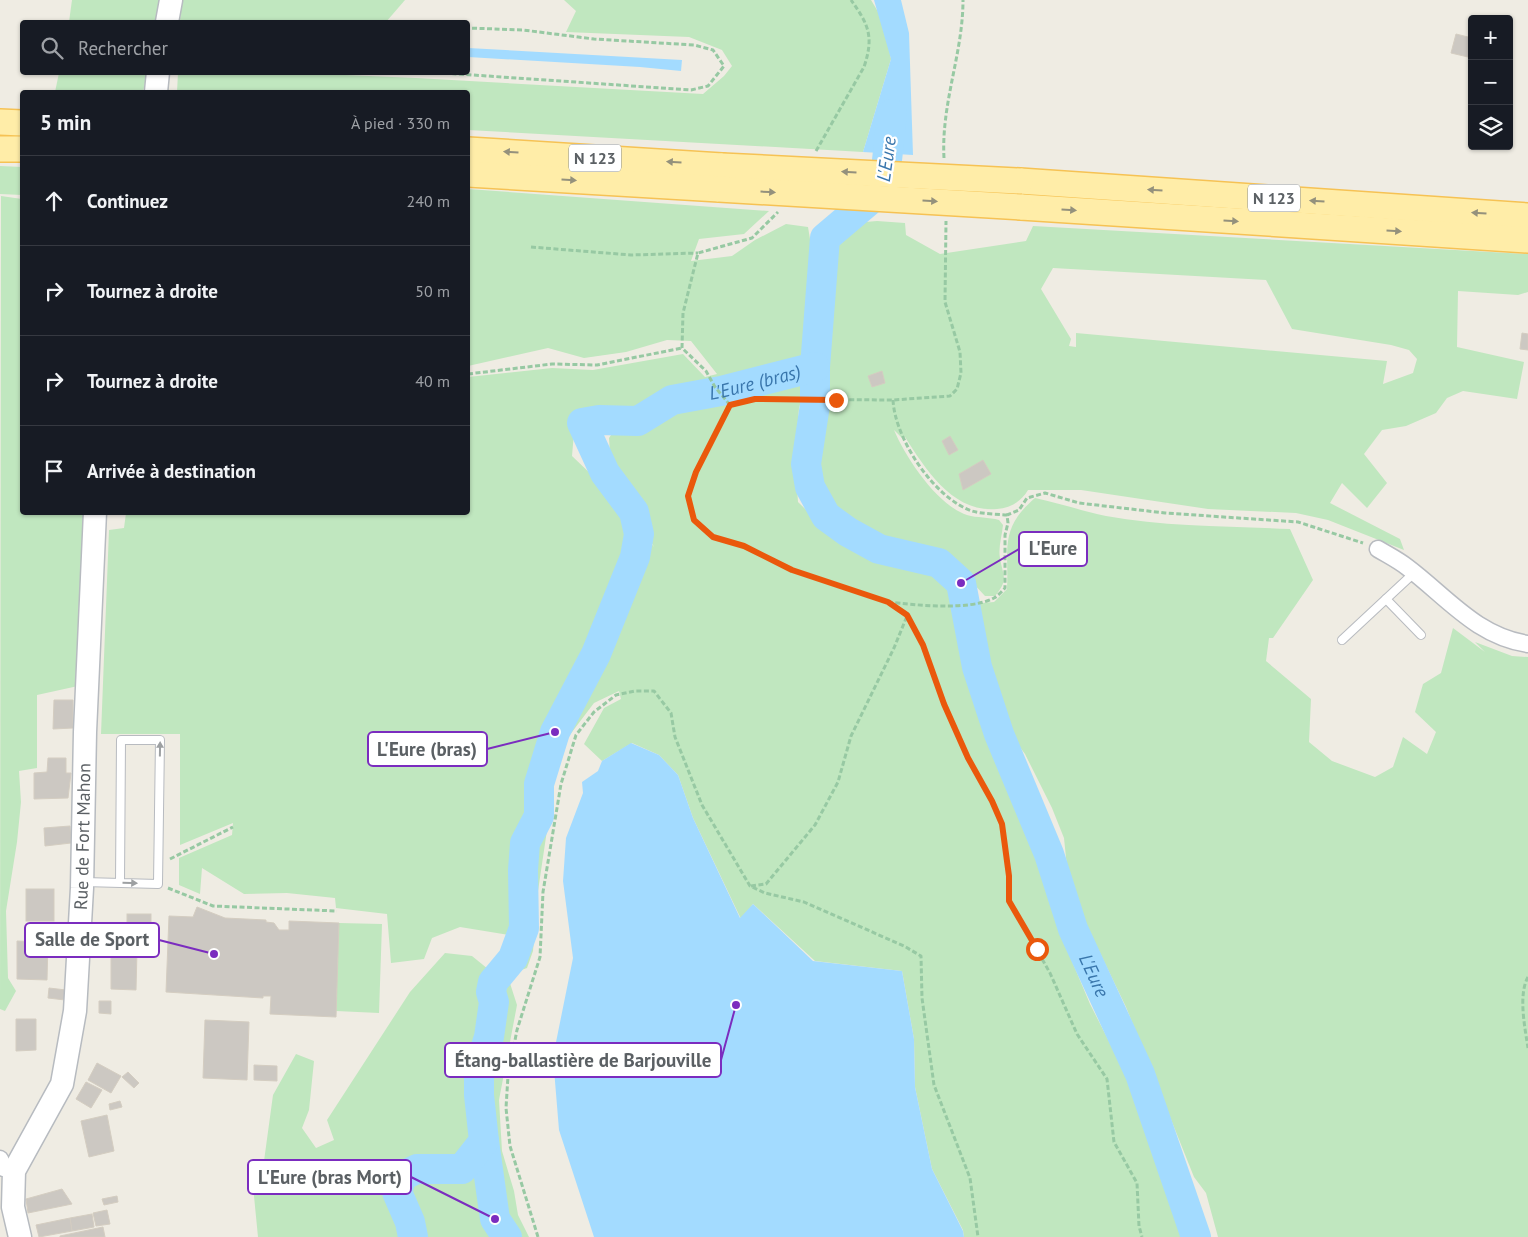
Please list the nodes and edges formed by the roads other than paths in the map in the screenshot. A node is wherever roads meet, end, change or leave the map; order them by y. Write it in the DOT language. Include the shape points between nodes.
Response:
graph roads {
  1 [pos="171,0"];
  2 [pos="167,20"];
  3 [pos="158,75"];
  4 [pos="156,90"];
  5 [pos="0,122"];
  6 [pos="20,123"];
  7 [pos="0,149"];
  8 [pos="20,149"];
  9 [pos="470,150"];
  10 [pos="470,174"];
  11 [pos="721,177"];
  12 [pos="1528,216"];
  13 [pos="1528,240"];
  14 [pos="95,515"];
  15 [pos="1378,549"];
  16 [pos="1414,573"];
  17 [pos="1386,599"];
  18 [pos="1420,635"];
  19 [pos="1342,640"];
  20 [pos="1528,644"];
  21 [pos="82,882"];
  22 [pos="120,883"];
  23 [pos="7,1165"];
  24 [pos="20,1237"];
  1 -- 2 [label="street"];
  3 -- 4 [label="street"];
  5 -- 6 [label="main road"];
  7 -- 8 [label="main road"];
  11 -- 9 [label="main road, N 123, one-way"];
  10 -- 11 [label="main road, N 123, one-way"];
  12 -- 11 [label="main road, N 123, one-way, bridge" via="1020,181"];
  11 -- 13 [label="main road, N 123, one-way, bridge" via="1021,207"];
  14 -- 21 [label="street, Rue de Fort Mahon"];
  15 -- 16 [label="street"];
  16 -- 17 [label="lane"];
  16 -- 20 [label="street" via="1478,626 1509,641"];
  17 -- 18 [label="lane"];
  17 -- 19 [label="lane"];
  21 -- 22 [label="lane"];
  21 -- 23 [label="street, Rue de Fort Mahon" via="75,1012 62,1084"];
  22 -- 22 [label="lane, one-way" via="158,884 160,740 122,740"];
  23 -- 24 [label="street, Rue de Fort Mahon"];
}
